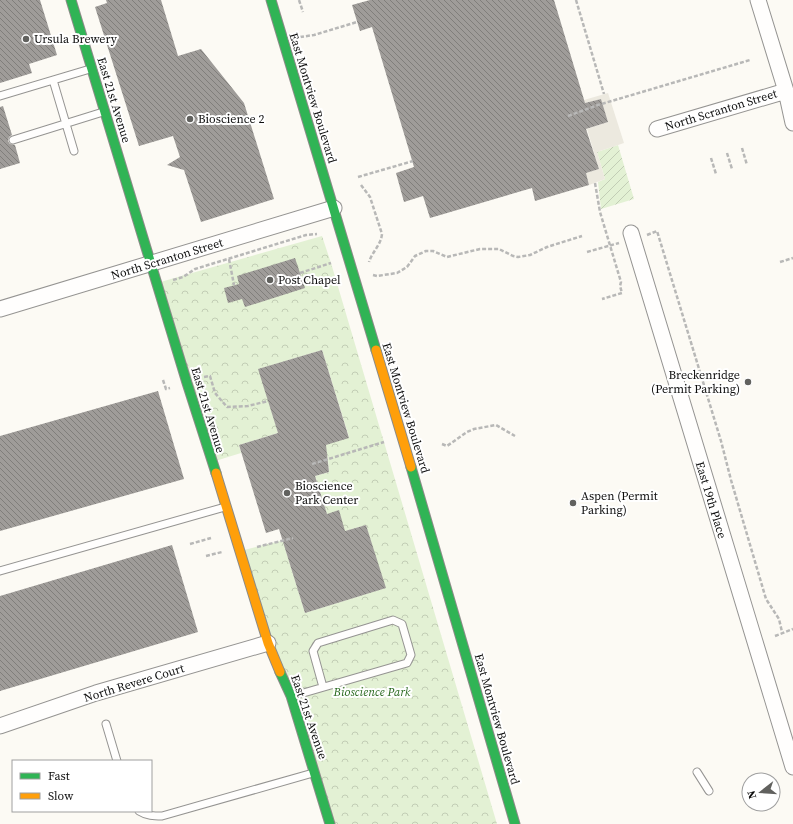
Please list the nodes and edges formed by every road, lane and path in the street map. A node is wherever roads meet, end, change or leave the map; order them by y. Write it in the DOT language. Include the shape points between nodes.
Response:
graph roads {
  1 [pos="71,0"];
  2 [pos="299,0"];
  3 [pos="576,0"];
  4 [pos="758,0"];
  5 [pos="275,1"];
  6 [pos="303,12"];
  7 [pos="357,22"];
  8 [pos="314,35"];
  9 [pos="750,60"];
  10 [pos="92,68"];
  11 [pos="53,80"];
  12 [pos="786,91"];
  13 [pos="604,94"];
  14 [pos="0,96"];
  15 [pos="105,112"];
  16 [pos="568,116"];
  17 [pos="793,123"];
  18 [pos="66,124"];
  19 [pos="657,129"];
  20 [pos="14,140"];
  21 [pos="742,148"];
  22 [pos="74,151"];
  23 [pos="727,153"];
  24 [pos="711,158"];
  25 [pos="412,161"];
  26 [pos="747,165"];
  27 [pos="732,169"];
  28 [pos="716,174"];
  29 [pos="358,177"];
  30 [pos="595,183"];
  31 [pos="361,185"];
  32 [pos="334,208"];
  33 [pos="657,231"];
  34 [pos="631,233"];
  35 [pos="317,234"];
  36 [pos="582,236"];
  37 [pos="229,258"];
  38 [pos="349,258"];
  39 [pos="793,258"];
  40 [pos="780,262"];
  41 [pos="151,263"];
  42 [pos="369,267"];
  43 [pos="370,271"];
  44 [pos="300,273"];
  45 [pos="157,283"];
  46 [pos="234,285"];
  47 [pos="602,299"];
  48 [pos="0,309"];
  49 [pos="163,380"];
  50 [pos="187,383"];
  51 [pos="268,401"];
  52 [pos="515,436"];
  53 [pos="384,442"];
  54 [pos="442,444"];
  55 [pos="312,464"];
  56 [pos="227,506"];
  57 [pos="211,538"];
  58 [pos="190,544"];
  59 [pos="216,552"];
  60 [pos="206,556"];
  61 [pos="0,571"];
  62 [pos="793,629"];
  63 [pos="782,632"];
  64 [pos="775,636"];
  65 [pos="268,643"];
  66 [pos="324,687"];
  67 [pos="291,696"];
  68 [pos="106,724"];
  69 [pos="0,726"];
  70 [pos="117,760"];
  71 [pos="793,767"];
  72 [pos="315,772"];
  73 [pos="697,772"];
  74 [pos="709,791"];
  75 [pos="141,812"];
  76 [pos="330,824"];
  77 [pos="515,824"];
  1 -- 10 [label="street, East 21st Avenue"];
  2 -- 6 [label="path"];
  3 -- 13 [label="path"];
  4 -- 12 [label="street"];
  5 -- 32 [label="street, East Montview Boulevard"];
  7 -- 8 [label="path"];
  9 -- 16 [label="path"];
  10 -- 11 [label="lane"];
  10 -- 15 [label="street, East 21st Avenue"];
  11 -- 14 [label="lane"];
  11 -- 18 [label="lane"];
  12 -- 17 [label="street"];
  12 -- 19 [label="street, North Scranton Street"];
  15 -- 18 [label="lane"];
  15 -- 41 [label="street, East 21st Avenue"];
  18 -- 20 [label="lane"];
  18 -- 22 [label="lane"];
  21 -- 26 [label="path"];
  23 -- 27 [label="path"];
  24 -- 28 [label="path"];
  25 -- 29 [label="path"];
  30 -- 47 [label="path" via="600,212 622,293"];
  31 -- 42 [label="path" via="370,197 382,234"];
  32 -- 38 [label="street, East Montview Boulevard"];
  32 -- 41 [label="street, North Scranton Street"];
  33 -- 63 [label="path" via="766,599 779,619"];
  34 -- 71 [label="street, East 19th Place"];
  35 -- 37 [label="path"];
  36 -- 43 [label="path" via="518,257 499,249 480,248 447,258 433,251 426,251 415,256 407,267 397,273 378,276 372,275"];
  37 -- 45 [label="path" via="195,269 183,277"];
  37 -- 46 [label="path"];
  38 -- 44 [label="path"];
  38 -- 77 [label="street, East Montview Boulevard"];
  39 -- 40 [label="path"];
  41 -- 45 [label="street, East 21st Avenue"];
  41 -- 48 [label="street, North Scranton Street"];
  45 -- 50 [label="street, East 21st Avenue"];
  49 -- 50 [label="path" via="166,389"];
  50 -- 51 [label="path" via="210,376 215,393 227,407 248,406"];
  50 -- 56 [label="street, East 21st Avenue"];
  52 -- 54 [label="path" via="496,425 467,432 447,446"];
  53 -- 55 [label="path"];
  56 -- 61 [label="lane"];
  56 -- 65 [label="street, East 21st Avenue"];
  57 -- 58 [label="path"];
  59 -- 60 [label="path"];
  62 -- 63 [label="path"];
  63 -- 64 [label="path"];
  65 -- 67 [label="street, East 21st Avenue"];
  65 -- 69 [label="street, North Revere Court" via="96,693"];
  66 -- 66 [label="lane" via="407,662 411,655 402,624 393,620 318,643 313,651"];
  66 -- 67 [label="lane"];
  67 -- 72 [label="street, East 21st Avenue"];
  68 -- 70 [label="lane"];
  72 -- 75 [label="lane" via="162,816"];
  72 -- 76 [label="street, East 21st Avenue"];
  73 -- 74 [label="lane"];
}
